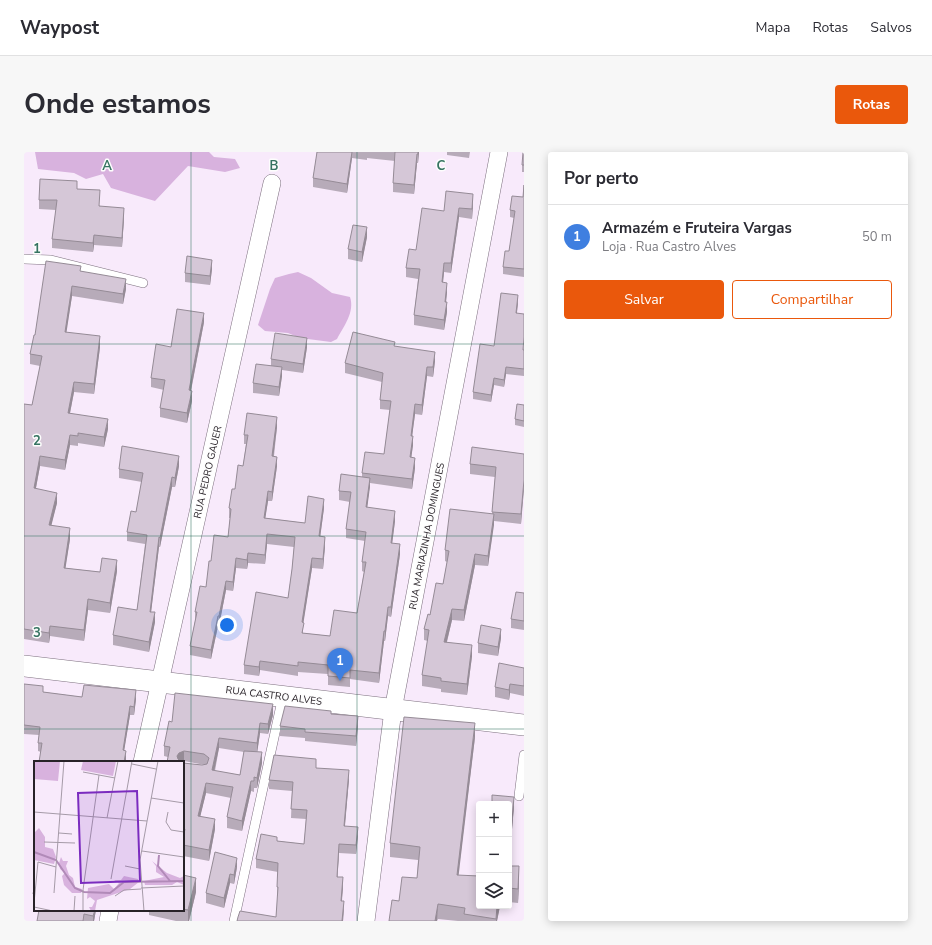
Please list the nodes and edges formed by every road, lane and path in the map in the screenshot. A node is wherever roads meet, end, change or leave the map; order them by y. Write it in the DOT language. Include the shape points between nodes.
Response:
graph roads {
  1 [pos="499,152"];
  2 [pos="272,182"];
  3 [pos="24,259"];
  4 [pos="143,283"];
  5 [pos="24,666"];
  6 [pos="159,682"];
  7 [pos="283,696"];
  8 [pos="393,710"];
  9 [pos="524,725"];
  10 [pos="524,755"];
  11 [pos="146,761"];
  12 [pos="519,796"];
  13 [pos="110,911"];
  14 [pos="108,921"];
  15 [pos="234,921"];
  16 [pos="366,921"];
  1 -- 8 [label="street, RUA MARIAZINHA DOMINGUES"];
  2 -- 6 [label="street, RUA PEDRO GAUER"];
  3 -- 4 [label="lane" via="51,260"];
  5 -- 6 [label="street, RUA CASTRO ALVES"];
  6 -- 7 [label="street, RUA CASTRO ALVES"];
  6 -- 11 [label="street, RUA PEDRO GAUER"];
  7 -- 8 [label="street, RUA CASTRO ALVES"];
  7 -- 15 [label="lane"];
  8 -- 9 [label="street, RUA CASTRO ALVES"];
  8 -- 16 [label="street, RUA MARIAZINHA DOMINGUES"];
  10 -- 12 [label="lane"];
  13 -- 14 [label="street"];
}
